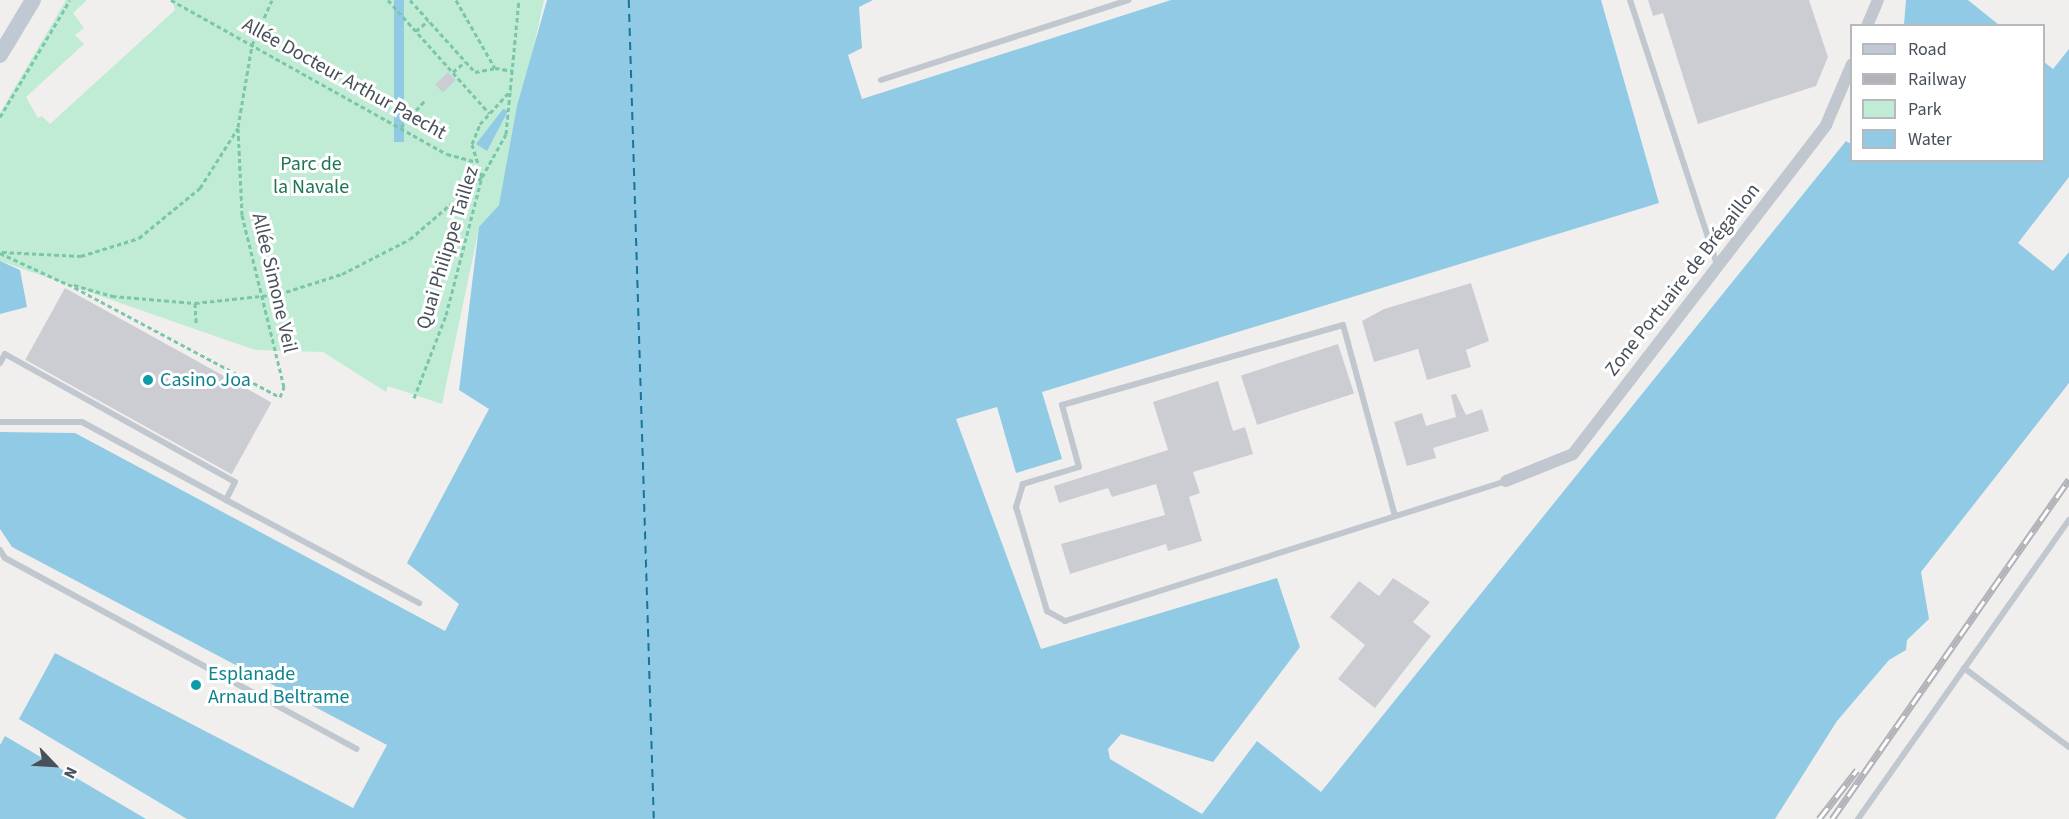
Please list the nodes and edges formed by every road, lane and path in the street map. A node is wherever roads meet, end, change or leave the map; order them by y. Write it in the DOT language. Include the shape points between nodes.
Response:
graph roads {
  1 [pos="33,0"];
  2 [pos="70,0"];
  3 [pos="171,0"];
  4 [pos="272,0"];
  5 [pos="388,0"];
  6 [pos="410,0"];
  7 [pos="456,0"];
  8 [pos="519,0"];
  9 [pos="1128,0"];
  10 [pos="1630,0"];
  11 [pos="1878,0"];
  12 [pos="428,21"];
  13 [pos="1868,24"];
  14 [pos="416,32"];
  15 [pos="252,45"];
  16 [pos="0,55"];
  17 [pos="465,62"];
  18 [pos="1850,66"];
  19 [pos="495,68"];
  20 [pos="513,71"];
  21 [pos="453,72"];
  22 [pos="881,80"];
  23 [pos="511,90"];
  24 [pos="425,100"];
  25 [pos="489,113"];
  26 [pos="0,117"];
  27 [pos="238,127"];
  28 [pos="401,127"];
  29 [pos="473,161"];
  30 [pos="482,177"];
  31 [pos="0,253"];
  32 [pos="1718,268"];
  33 [pos="68,284"];
  34 [pos="258,298"];
  35 [pos="195,303"];
  36 [pos="196,323"];
  37 [pos="0,363"];
  38 [pos="414,398"];
  39 [pos="0,422"];
  40 [pos="1506,481"];
  41 [pos="226,500"];
  42 [pos="1395,516"];
  43 [pos="2069,520"];
  44 [pos="0,550"];
  45 [pos="419,603"];
  46 [pos="1964,668"];
  47 [pos="2069,747"];
  48 [pos="357,749"];
  49 [pos="1858,819"];
  1 -- 16 [label="main road"];
  2 -- 26 [label="path"];
  3 -- 15 [label="path, Allée Docteur Arthur Paecht"];
  4 -- 15 [label="path, Allée Simone Veil"];
  5 -- 14 [label="path"];
  6 -- 12 [label="path"];
  7 -- 19 [label="path"];
  8 -- 20 [label="path, Quai Philippe Taillez"];
  9 -- 22 [label="lane"];
  10 -- 32 [label="lane"];
  11 -- 13 [label="street"];
  12 -- 14 [label="path"];
  12 -- 17 [label="path"];
  14 -- 21 [label="path"];
  15 -- 27 [label="path, Allée Simone Veil"];
  15 -- 28 [label="path, Allée Docteur Arthur Paecht"];
  17 -- 19 [label="path" via="475,72"];
  17 -- 21 [label="path"];
  18 -- 32 [label="street, Zone Portuaire de Brégaillon" via="1826,125"];
  19 -- 20 [label="path"];
  20 -- 23 [label="path, Quai Philippe Taillez"];
  21 -- 25 [label="path"];
  23 -- 25 [label="path"];
  23 -- 30 [label="path, Quai Philippe Taillez" via="506,134"];
  24 -- 28 [label="path"];
  25 -- 29 [label="path" via="472,144"];
  27 -- 31 [label="path" via="200,188 139,238 81,256"];
  27 -- 34 [label="path, Allée Simone Veil" via="242,215"];
  28 -- 29 [label="path, Allée Docteur Arthur Paecht" via="447,154"];
  29 -- 30 [label="path"];
  30 -- 34 [label="path" via="410,239 376,258 329,279"];
  30 -- 38 [label="path, Quai Philippe Taillez" via="446,315"];
  31 -- 33 [label="path"];
  32 -- 40 [label="street, Zone Portuaire de Brégaillon" via="1573,454"];
  33 -- 34 [label="path, Allée Simone Veil" via="280,397 284,387"];
  33 -- 35 [label="path" via="112,296"];
  34 -- 35 [label="path"];
  35 -- 36 [label="path"];
  37 -- 41 [label="lane" via="5,354 235,482"];
  39 -- 41 [label="lane" via="82,422"];
  40 -- 42 [label="lane"];
  41 -- 45 [label="lane"];
  42 -- 42 [label="lane" via="1343,325 1062,405 1080,467 1023,484 1016,507 1047,611 1065,621"];
  43 -- 46 [label="lane"];
  44 -- 48 [label="lane" via="5,558"];
  46 -- 47 [label="lane"];
  46 -- 49 [label="lane"];
}
